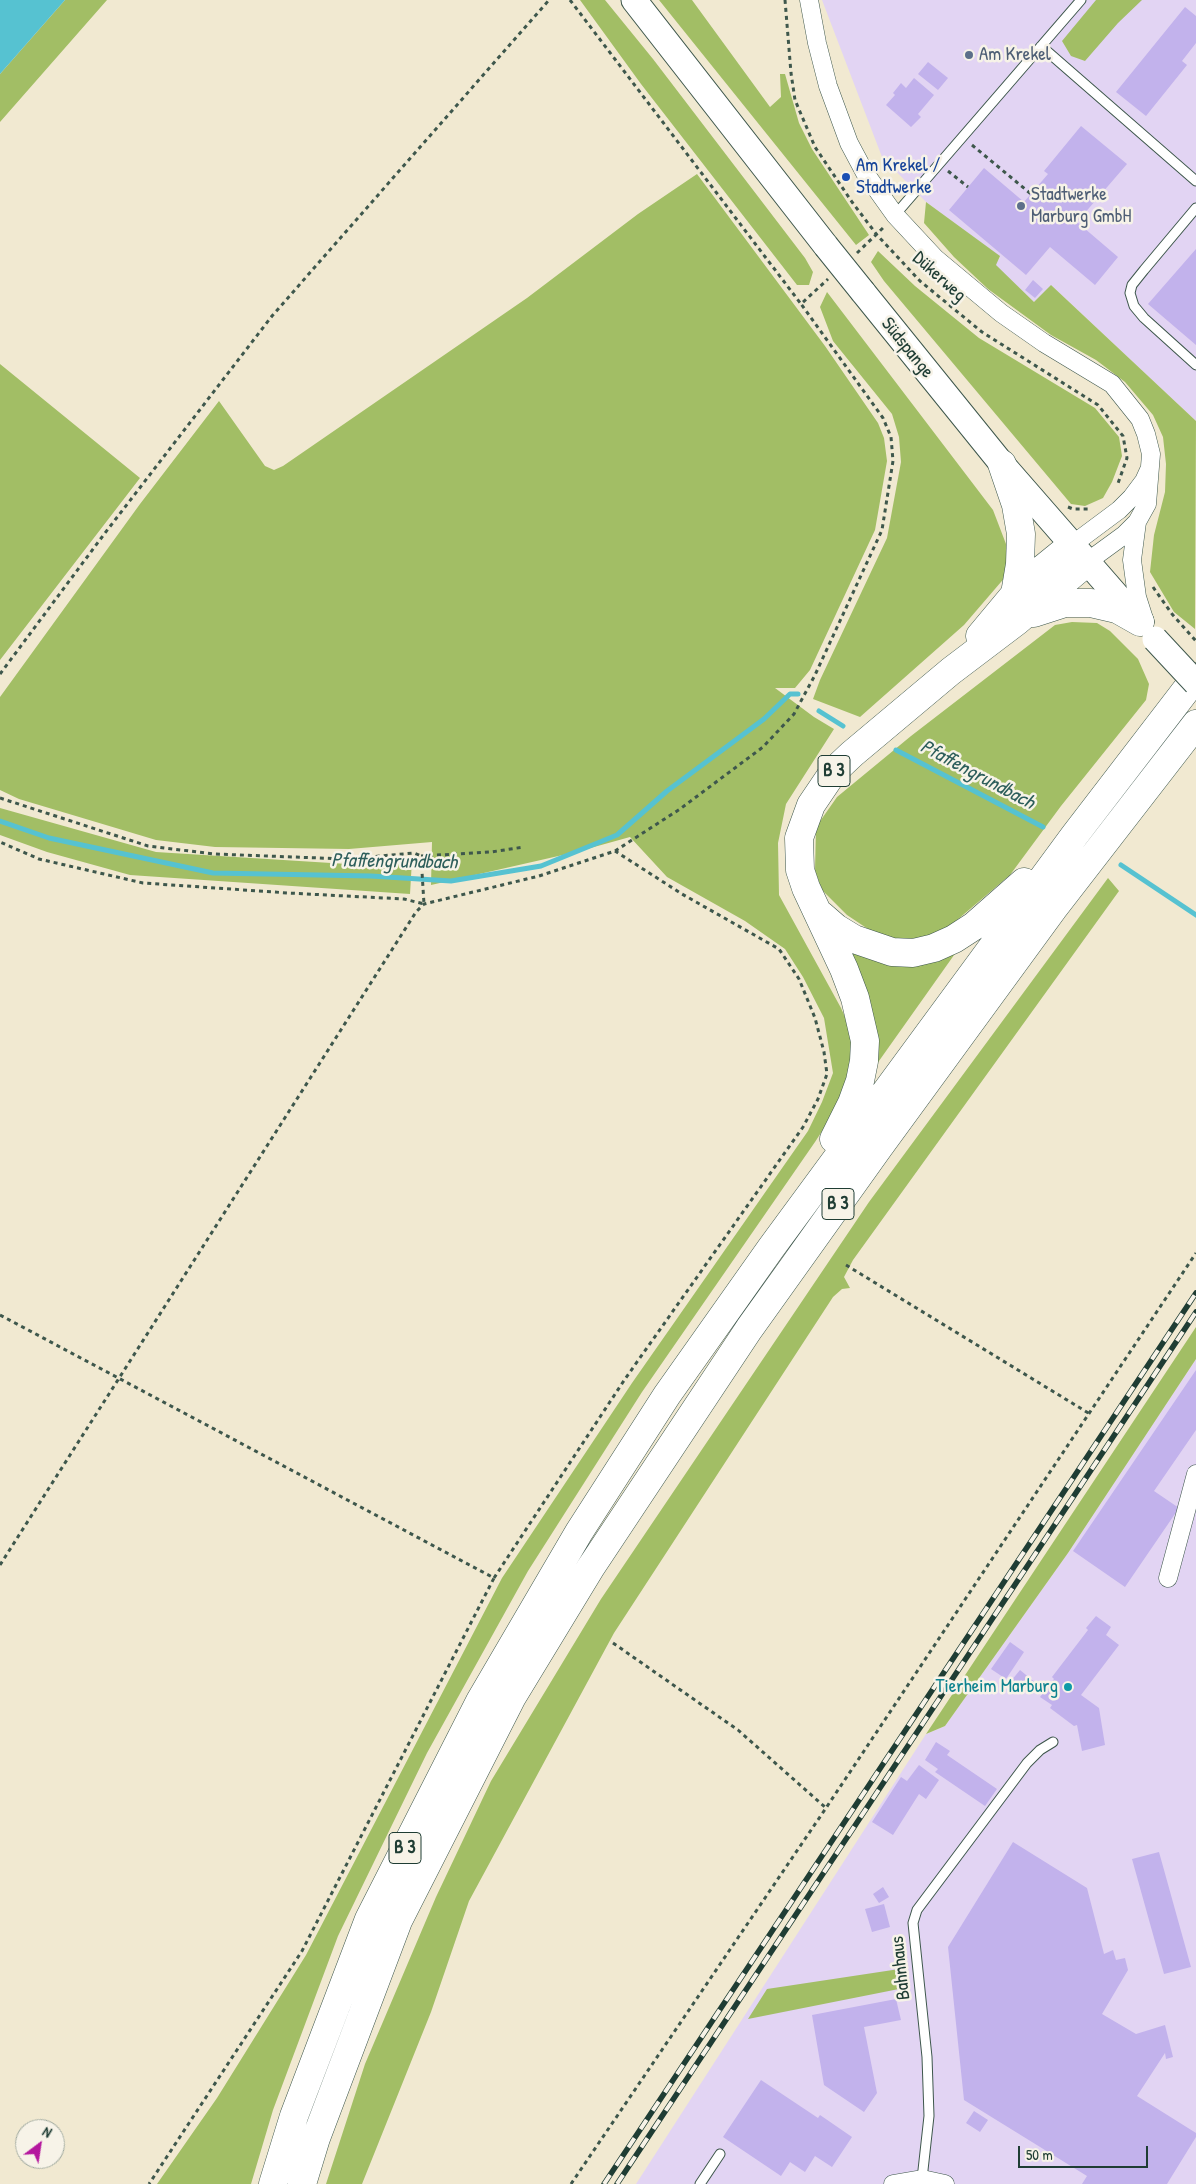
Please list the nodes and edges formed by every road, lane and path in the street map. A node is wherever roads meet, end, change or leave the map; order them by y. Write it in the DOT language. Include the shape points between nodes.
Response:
graph roads {
  1 [pos="549,0"];
  2 [pos="570,0"];
  3 [pos="634,0"];
  4 [pos="785,0"];
  5 [pos="809,0"];
  6 [pos="1080,0"];
  7 [pos="1041,46"];
  8 [pos="963,138"];
  9 [pos="940,164"];
  10 [pos="1196,180"];
  11 [pos="968,187"];
  12 [pos="1031,194"];
  13 [pos="1196,208"];
  14 [pos="895,215"];
  15 [pos="876,235"];
  16 [pos="851,258"];
  17 [pos="830,278"];
  18 [pos="801,304"];
  19 [pos="1196,365"];
  20 [pos="1002,464"];
  21 [pos="1151,465"];
  22 [pos="1115,488"];
  23 [pos="1063,504"];
  24 [pos="1099,506"];
  25 [pos="1092,509"];
  26 [pos="1137,522"];
  27 [pos="1100,525"];
  28 [pos="1080,553"];
  29 [pos="1132,560"];
  30 [pos="1015,594"];
  31 [pos="1017,622"];
  32 [pos="1148,631"];
  33 [pos="1196,641"];
  34 [pos="951,671"];
  35 [pos="0,674"];
  36 [pos="1196,677"];
  37 [pos="1196,683"];
  38 [pos="1196,724"];
  39 [pos="0,798"];
  40 [pos="1074,836"];
  41 [pos="0,842"];
  42 [pos="524,847"];
  43 [pos="615,851"];
  44 [pos="420,856"];
  45 [pos="424,904"];
  46 [pos="818,913"];
  47 [pos="771,1248"];
  48 [pos="1196,1252"];
  49 [pos="846,1265"];
  50 [pos="0,1315"];
  51 [pos="120,1378"];
  52 [pos="1090,1414"];
  53 [pos="1196,1474"];
  54 [pos="0,1565"];
  55 [pos="494,1578"];
  56 [pos="1168,1578"];
  57 [pos="613,1643"];
  58 [pos="1053,1742"];
  59 [pos="826,1808"];
  60 [pos="720,2154"];
  61 [pos="922,2178"];
  62 [pos="149,2184"];
  63 [pos="273,2184"];
  64 [pos="302,2184"];
  65 [pos="571,2184"];
  66 [pos="700,2184"];
  67 [pos="893,2184"];
  68 [pos="945,2184"];
  1 -- 35 [label="path" via="272,316"];
  2 -- 18 [label="path"];
  3 -- 20 [label="main road, Südspange, bridge"];
  4 -- 15 [label="path, Dükerweg" via="791,73 795,100 803,122 815,146"];
  5 -- 14 [label="street" via="828,86 850,144 865,173"];
  6 -- 7 [label="lane"];
  7 -- 8 [label="lane"];
  7 -- 10 [label="lane"];
  8 -- 9 [label="lane"];
  8 -- 12 [label="path"];
  9 -- 11 [label="path"];
  9 -- 14 [label="lane"];
  13 -- 19 [label="lane" via="1132,285 1130,293 1134,306 1144,318"];
  14 -- 21 [label="street" via="935,258 1001,313 1112,384 1140,419 1149,444"];
  15 -- 16 [label="path"];
  15 -- 22 [label="path, Dükerweg" via="920,280 982,332 1098,405 1123,436 1127,458"];
  17 -- 18 [label="path"];
  18 -- 43 [label="path" via="883,418 891,437 893,461 882,530 794,714 763,747 680,809"];
  20 -- 28 [label="main road, Südspange"];
  20 -- 30 [label="highway" via="1016,505 1021,534"];
  21 -- 26 [label="street" via="1147,504"];
  21 -- 27 [label="street" via="1132,497"];
  23 -- 25 [label="path" via="1073,509"];
  24 -- 25 [label="path"];
  25 -- 27 [label="path"];
  26 -- 28 [label="street" via="1124,535"];
  26 -- 29 [label="street"];
  27 -- 28 [label="street"];
  28 -- 30 [label="highway, B 3" via="1040,570"];
  28 -- 31 [label="highway, B 3"];
  28 -- 32 [label="main road, Südspange"];
  29 -- 32 [label="street" via="1137,598"];
  29 -- 33 [label="path" via="1145,562 1153,586"];
  30 -- 34 [label="highway, B 3"];
  31 -- 32 [label="highway, B 3" via="1040,609 1065,603 1092,603 1117,609"];
  31 -- 34 [label="highway, B 3"];
  32 -- 37 [label="main road, Südspange, bridge"];
  34 -- 46 [label="highway, B 3" via="834,771 810,805 799,838 798,854 806,888"];
  36 -- 40 [label="highway, B 3"];
  38 -- 64 [label="highway, B 3" via="1053,909 879,1147 749,1329 591,1567 512,1697 398,1921 316,2138"];
  39 -- 44 [label="path" via="148,846 214,854 347,859 406,853"];
  40 -- 46 [label="highway, B 3" via="974,926 934,948 913,953 874,947 854,939"];
  40 -- 47 [label="highway, B 3"];
  41 -- 45 [label="path" via="38,859 142,883 288,894 404,898"];
  42 -- 44 [label="path"];
  43 -- 45 [label="path" via="539,876"];
  43 -- 55 [label="path" via="682,894 779,949 799,979 815,1018 827,1074 803,1127 625,1379"];
  44 -- 45 [label="path"];
  45 -- 51 [label="path"];
  46 -- 47 [label="highway, B 3" via="855,998 865,1041 864,1061 852,1103 839,1131"];
  47 -- 63 [label="highway, B 3" via="662,1403 579,1532 480,1701 369,1919 294,2116"];
  48 -- 52 [label="path"];
  49 -- 52 [label="path"];
  50 -- 51 [label="path"];
  51 -- 54 [label="path"];
  51 -- 55 [label="path"];
  52 -- 59 [label="path"];
  53 -- 56 [label="street"];
  55 -- 62 [label="path" via="302,1951"];
  57 -- 59 [label="path" via="738,1730"];
  58 -- 61 [label="lane, Bahnhaus" via="1027,1763 917,1910 913,1923 927,2057 929,2116"];
  59 -- 65 [label="path"];
  60 -- 66 [label="lane"];
  61 -- 67 [label="street"];
  61 -- 68 [label="street"];
}
